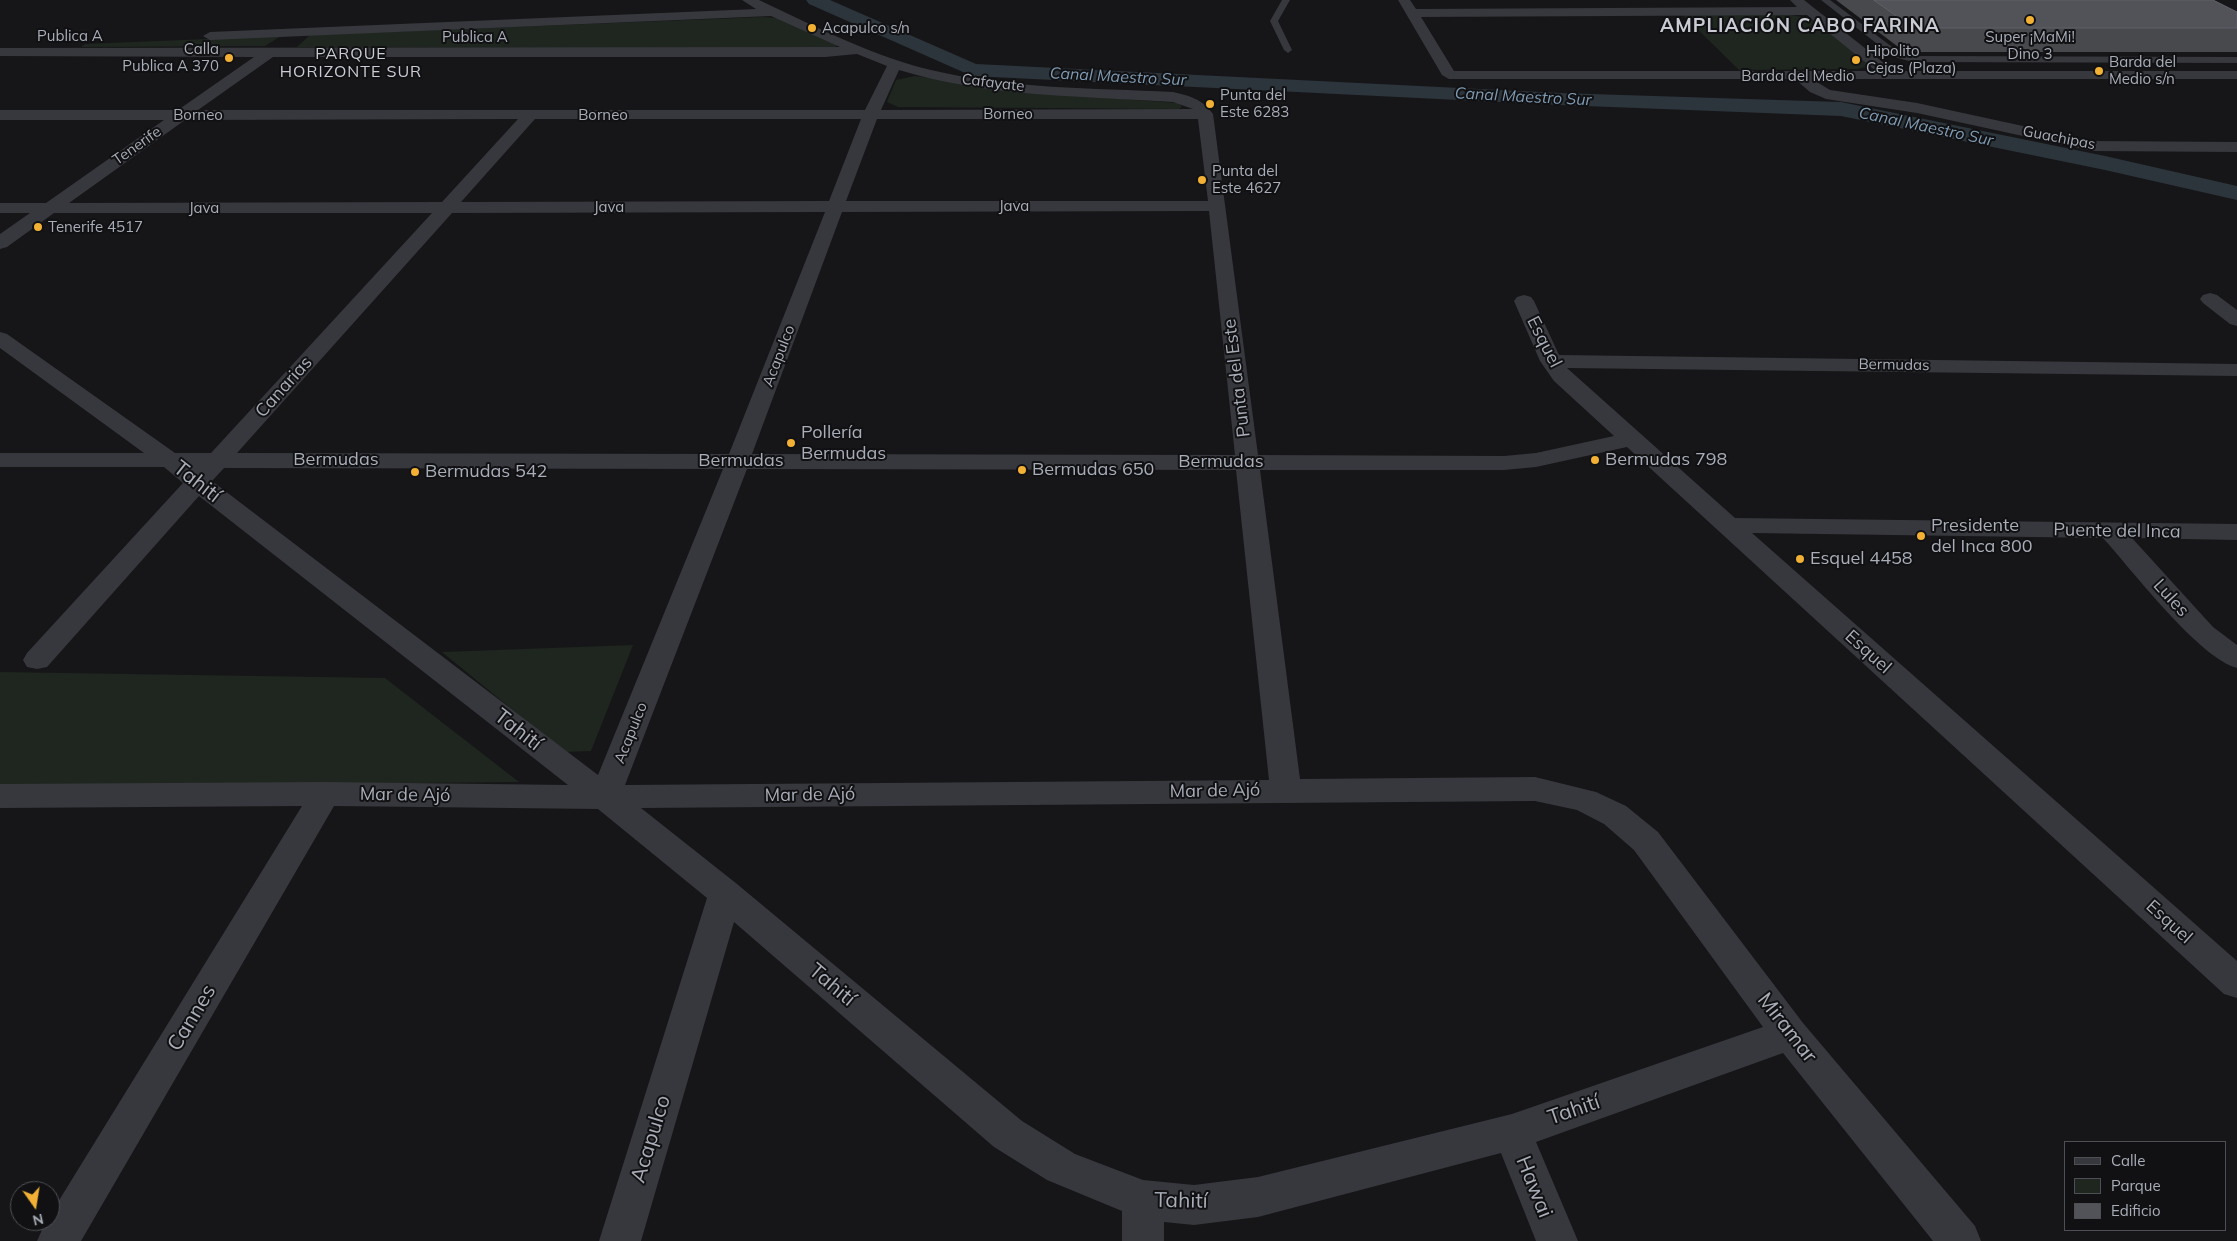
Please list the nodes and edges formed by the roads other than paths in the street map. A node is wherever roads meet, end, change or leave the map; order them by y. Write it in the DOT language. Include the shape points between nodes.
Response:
graph roads {
  1 [pos="748,0"];
  2 [pos="1286,0"];
  3 [pos="1404,0"];
  4 [pos="1634,0"];
  5 [pos="1796,0"];
  6 [pos="1825,0"];
  7 [pos="1810,10"];
  8 [pos="775,12"];
  9 [pos="1646,12"];
  10 [pos="1412,13"];
  11 [pos="298,32"];
  12 [pos="201,36"];
  13 [pos="152,38"];
  14 [pos="64,42"];
  15 [pos="0,45"];
  16 [pos="860,50"];
  17 [pos="1288,50"];
  18 [pos="0,52"];
  19 [pos="46,52"];
  20 [pos="268,53"];
  21 [pos="2237,60"];
  22 [pos="895,64"];
  23 [pos="2237,75"];
  24 [pos="1799,76"];
  25 [pos="1892,76"];
  26 [pos="871,114"];
  27 [pos="1205,114"];
  28 [pos="0,115"];
  29 [pos="181,115"];
  30 [pos="530,115"];
  31 [pos="2237,147"];
  32 [pos="1217,206"];
  33 [pos="446,207"];
  34 [pos="836,207"];
  35 [pos="0,208"];
  36 [pos="50,208"];
  37 [pos="0,243"];
  38 [pos="2210,299"];
  39 [pos="1524,301"];
  40 [pos="2237,320"];
  41 [pos="0,338"];
  42 [pos="1551,361"];
  43 [pos="2237,370"];
  44 [pos="1630,439"];
  45 [pos="0,460"];
  46 [pos="169,460"];
  47 [pos="218,460"];
  48 [pos="738,461"];
  49 [pos="1247,462"];
  50 [pos="198,482"];
  51 [pos="1728,526"];
  52 [pos="2111,531"];
  53 [pos="2237,532"];
  54 [pos="2237,659"];
  55 [pos="37,660"];
  56 [pos="1286,790"];
  57 [pos="325,794"];
  58 [pos="0,796"];
  59 [pos="605,797"];
  60 [pos="1615,815"];
  61 [pos="725,894"];
  62 [pos="2237,983"];
  63 [pos="1790,1034"];
  64 [pos="1512,1132"];
  65 [pos="1143,1200"];
  66 [pos="58,1241"];
  67 [pos="620,1241"];
  68 [pos="1143,1241"];
  69 [pos="1556,1241"];
  70 [pos="1960,1241"];
  1 -- 8 [label="street"];
  2 -- 17 [label="lane" via="1274,21"];
  3 -- 10 [label="street"];
  4 -- 9 [label="street"];
  5 -- 7 [label="street"];
  6 -- 21 [label="lane" via="1897,55 1913,60"];
  7 -- 9 [label="street"];
  7 -- 25 [label="street"];
  8 -- 11 [label="street, Publica A"];
  8 -- 16 [label="street"];
  9 -- 10 [label="street"];
  10 -- 24 [label="street, Barda del Medio" via="1449,75"];
  11 -- 12 [label="street, Publica A"];
  11 -- 20 [label="street, Tenerife"];
  13 -- 14 [label="street, Publica A"];
  14 -- 15 [label="street, Publica A"];
  14 -- 19 [label="street"];
  16 -- 20 [label="street, Publica A" via="825,53"];
  16 -- 22 [label="street"];
  18 -- 19 [label="street, Publica A"];
  19 -- 20 [label="street, Publica A"];
  20 -- 29 [label="street, Tenerife"];
  22 -- 26 [label="street, Acapulco"];
  22 -- 27 [label="street, Cafayate" via="987,84 1173,97 1200,105"];
  23 -- 25 [label="street, Barda del Medio"];
  24 -- 25 [label="street, Barda del Medio"];
  24 -- 31 [label="street, Guachipas" via="1826,94 1916,108 2092,146"];
  26 -- 27 [label="street, Borneo"];
  26 -- 30 [label="street, Borneo"];
  26 -- 34 [label="street, Acapulco"];
  27 -- 32 [label="street, Punta del Este"];
  28 -- 29 [label="street, Borneo"];
  29 -- 30 [label="street, Borneo"];
  29 -- 36 [label="street, Tenerife"];
  30 -- 33 [label="street, Canarias"];
  32 -- 34 [label="street, Java"];
  32 -- 49 [label="street, Punta del Este"];
  33 -- 34 [label="street, Java"];
  33 -- 36 [label="street, Java"];
  33 -- 47 [label="street, Canarias"];
  34 -- 48 [label="street, Acapulco"];
  35 -- 36 [label="street, Java"];
  36 -- 37 [label="street, Tenerife"];
  38 -- 40 [label="street"];
  39 -- 42 [label="street, Esquel"];
  41 -- 46 [label="street, Tahití"];
  42 -- 43 [label="street, Bermudas"];
  42 -- 44 [label="street, Esquel" via="1562,376"];
  44 -- 49 [label="street, Bermudas" via="1536,460 1504,463"];
  44 -- 51 [label="street, Esquel"];
  45 -- 46 [label="street, Bermudas"];
  46 -- 47 [label="street, Bermudas"];
  46 -- 50 [label="street, Tahití"];
  47 -- 48 [label="street, Bermudas"];
  47 -- 50 [label="street, Canarias"];
  48 -- 49 [label="street, Bermudas"];
  48 -- 59 [label="street, Acapulco"];
  49 -- 56 [label="street, Punta del Este"];
  50 -- 55 [label="street, Canarias"];
  50 -- 59 [label="street, Tahití"];
  51 -- 52 [label="street, Puente del Inca"];
  51 -- 62 [label="street, Esquel"];
  52 -- 53 [label="street, Puente del Inca"];
  52 -- 54 [label="street, Lules" via="2203,633"];
  56 -- 59 [label="street, Mar de Ajó"];
  56 -- 60 [label="street, Mar de Ajó" via="1535,789 1585,800"];
  57 -- 58 [label="street, Mar de Ajó"];
  57 -- 59 [label="street, Mar de Ajó"];
  57 -- 66 [label="street, Cannes"];
  59 -- 61 [label="street, Tahití"];
  60 -- 63 [label="street, Miramar" via="1646,841"];
  61 -- 65 [label="street, Tahití" via="1008,1134 1060,1167"];
  61 -- 67 [label="street, Acapulco"];
  63 -- 64 [label="street, Tahití"];
  63 -- 70 [label="street, Miramar"];
  64 -- 65 [label="street, Tahití" via="1258,1197 1194,1205"];
  64 -- 69 [label="street, Hawai"];
  65 -- 68 [label="street"];
}
